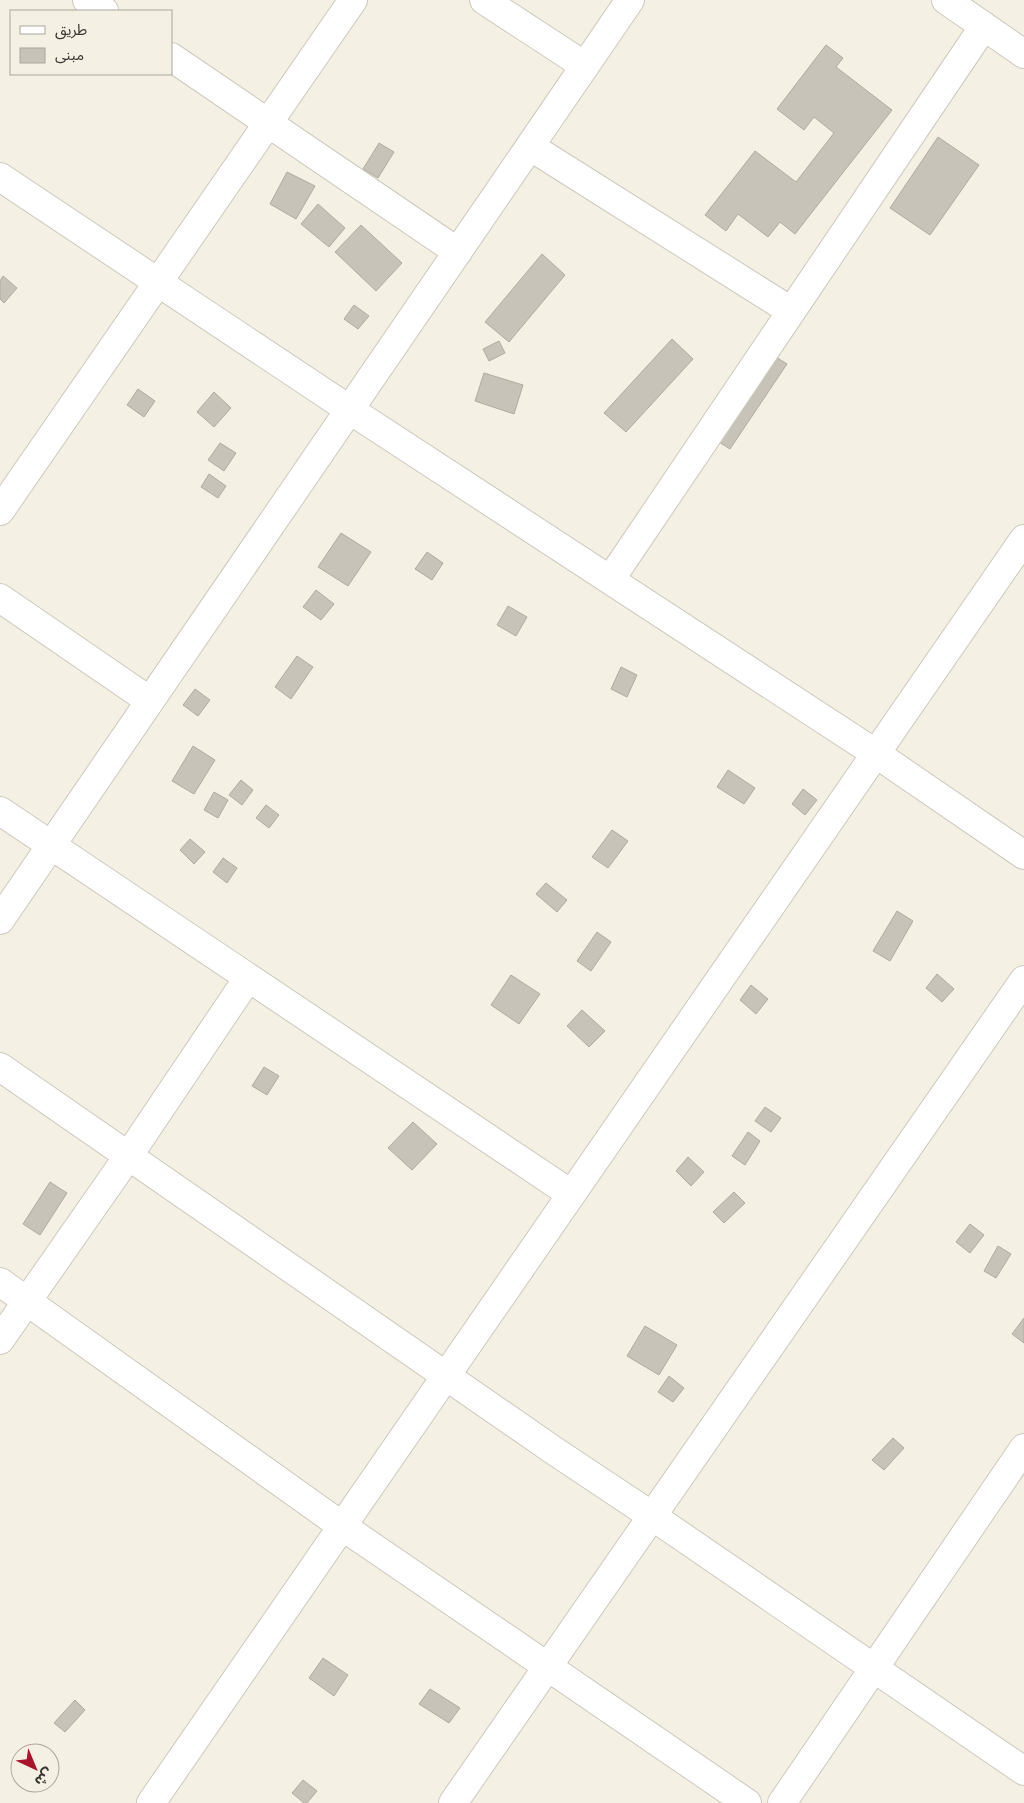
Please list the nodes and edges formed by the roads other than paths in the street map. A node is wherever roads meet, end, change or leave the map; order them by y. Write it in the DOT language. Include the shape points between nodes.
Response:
graph roads {
  1 [pos="87,0"];
  2 [pos="353,0"];
  3 [pos="484,0"];
  4 [pos="630,0"];
  5 [pos="946,0"];
  6 [pos="102,10"];
  7 [pos="984,26"];
  8 [pos="1024,54"];
  9 [pos="172,58"];
  10 [pos="585,66"];
  11 [pos="268,123"];
  12 [pos="531,147"];
  13 [pos="0,177"];
  14 [pos="458,252"];
  15 [pos="157,281"];
  16 [pos="792,311"];
  17 [pos="350,410"];
  18 [pos="0,511"];
  19 [pos="1024,539"];
  20 [pos="610,580"];
  21 [pos="0,598"];
  22 [pos="150,701"];
  23 [pos="875,753"];
  24 [pos="0,810"];
  25 [pos="52,845"];
  26 [pos="1024,855"];
  27 [pos="0,920"];
  28 [pos="248,978"];
  29 [pos="1024,980"];
  30 [pos="0,1067"];
  31 [pos="129,1155"];
  32 [pos="571,1194"];
  33 [pos="0,1282"];
  34 [pos="27,1300"];
  35 [pos="0,1340"];
  36 [pos="446,1375"];
  37 [pos="1024,1448"];
  38 [pos="652,1516"];
  39 [pos="342,1526"];
  40 [pos="548,1666"];
  41 [pos="873,1667"];
  42 [pos="1024,1771"];
  43 [pos="151,1803"];
  44 [pos="453,1803"];
  45 [pos="747,1803"];
  46 [pos="782,1803"];
  1 -- 6 [label="street"];
  2 -- 11 [label="street"];
  3 -- 10 [label="street"];
  4 -- 10 [label="street"];
  5 -- 7 [label="street"];
  7 -- 8 [label="street"];
  7 -- 16 [label="street"];
  9 -- 11 [label="street"];
  10 -- 12 [label="street"];
  11 -- 14 [label="street"];
  11 -- 15 [label="street"];
  12 -- 14 [label="street"];
  12 -- 16 [label="street"];
  13 -- 15 [label="street"];
  14 -- 17 [label="street"];
  15 -- 17 [label="street"];
  15 -- 18 [label="street"];
  16 -- 20 [label="street"];
  17 -- 20 [label="street"];
  17 -- 22 [label="street"];
  19 -- 23 [label="street"];
  20 -- 23 [label="street"];
  21 -- 22 [label="street"];
  22 -- 25 [label="street"];
  23 -- 26 [label="street"];
  23 -- 32 [label="street"];
  24 -- 25 [label="street"];
  25 -- 27 [label="street"];
  25 -- 28 [label="street"];
  28 -- 31 [label="street"];
  28 -- 32 [label="street"];
  29 -- 38 [label="street"];
  30 -- 31 [label="street"];
  31 -- 34 [label="street"];
  31 -- 36 [label="street"];
  32 -- 36 [label="street"];
  33 -- 34 [label="street"];
  34 -- 35 [label="street"];
  34 -- 39 [label="street"];
  36 -- 38 [label="street"];
  36 -- 39 [label="street"];
  37 -- 41 [label="street"];
  38 -- 40 [label="street"];
  38 -- 41 [label="street"];
  39 -- 40 [label="street"];
  39 -- 43 [label="street"];
  40 -- 44 [label="street"];
  40 -- 45 [label="street"];
  41 -- 42 [label="street"];
  41 -- 46 [label="street"];
}
